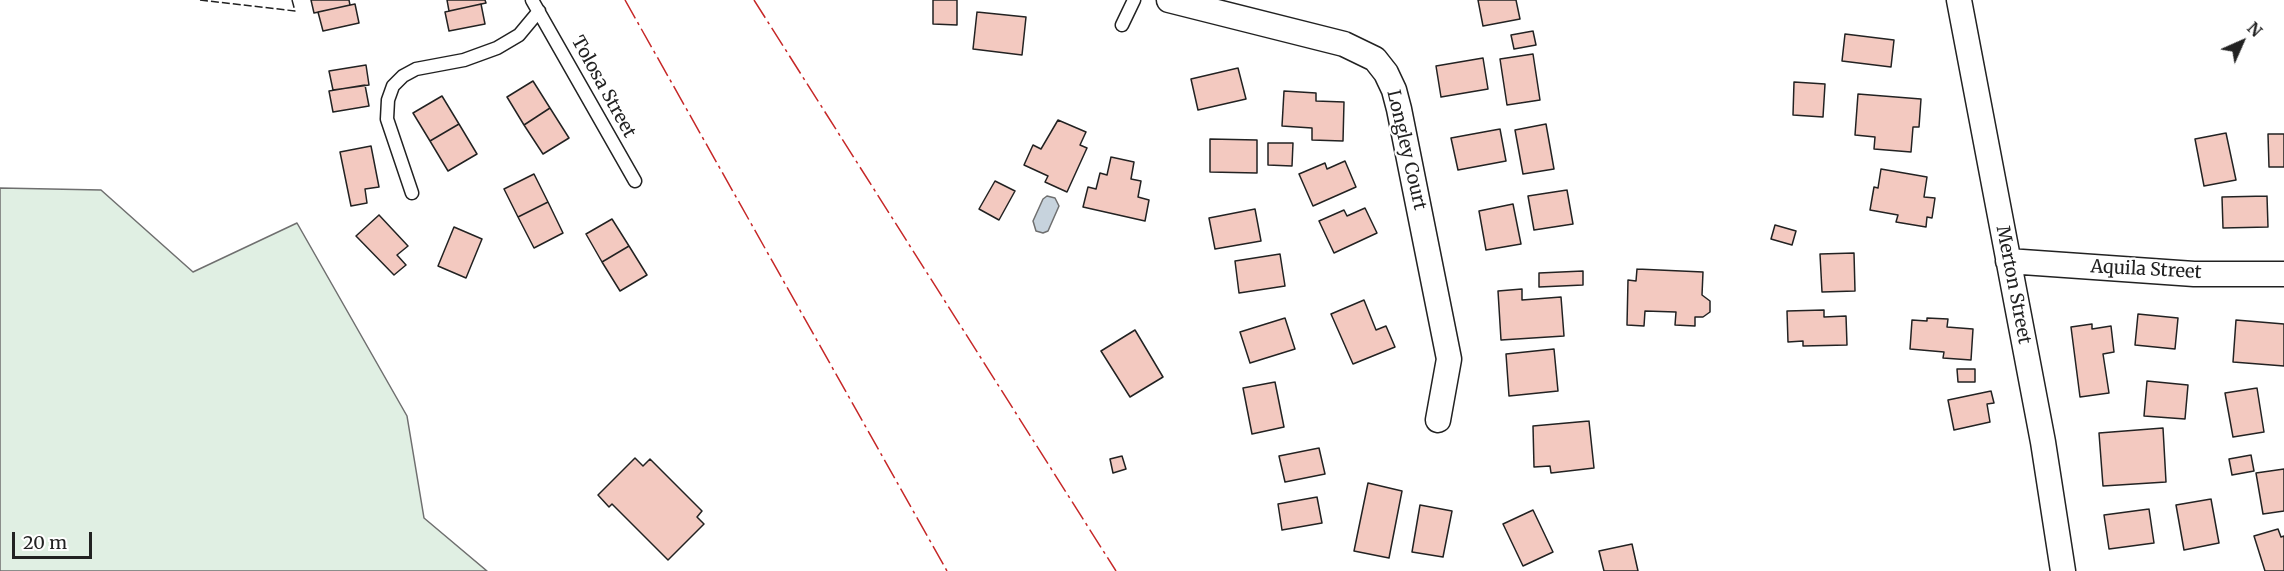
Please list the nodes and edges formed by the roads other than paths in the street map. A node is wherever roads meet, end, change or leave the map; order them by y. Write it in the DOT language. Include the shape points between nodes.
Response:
graph roads {
  1 [pos="532,0"];
  2 [pos="1134,0"];
  3 [pos="1169,0"];
  4 [pos="1959,0"];
  5 [pos="539,11"];
  6 [pos="1122,25"];
  7 [pos="635,181"];
  8 [pos="412,193"];
  9 [pos="2008,261"];
  10 [pos="2284,274"];
  11 [pos="1438,420"];
  12 [pos="2063,571"];
  1 -- 5 [label="lane, Tolosa Street"];
  2 -- 6 [label="lane"];
  3 -- 11 [label="street, Longley Court" via="1344,44 1375,59 1386,73 1399,109 1449,359"];
  4 -- 9 [label="street, Merton Street"];
  5 -- 7 [label="lane, Tolosa Street"];
  5 -- 8 [label="lane" via="519,35 497,48 464,60 416,69 393,86 387,118"];
  9 -- 10 [label="street, Aquila Street" via="2194,274"];
  9 -- 12 [label="street, Merton Street"];
}
